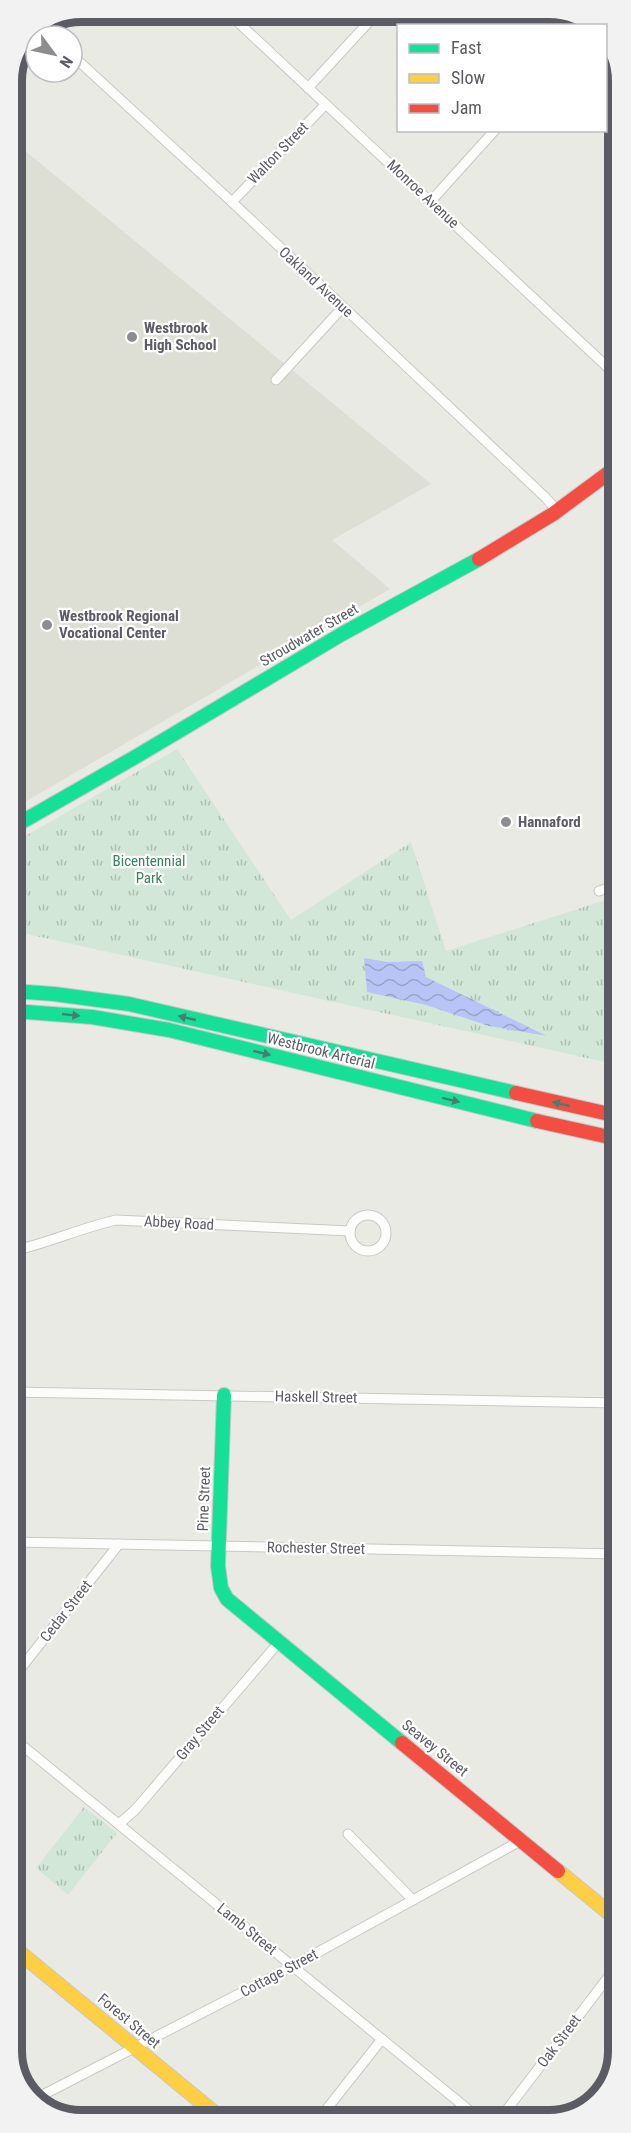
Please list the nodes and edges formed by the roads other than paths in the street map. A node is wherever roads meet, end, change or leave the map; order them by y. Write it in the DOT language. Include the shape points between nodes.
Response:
graph roads {
  1 [pos="237,22"];
  2 [pos="368,23"];
  3 [pos="84,67"];
  4 [pos="308,88"];
  5 [pos="325,105"];
  6 [pos="493,132"];
  7 [pos="430,201"];
  8 [pos="232,202"];
  9 [pos="343,307"];
  10 [pos="608,368"];
  11 [pos="276,380"];
  12 [pos="608,474"];
  13 [pos="558,512"];
  14 [pos="22,823"];
  15 [pos="608,888"];
  16 [pos="599,891"];
  17 [pos="22,992"];
  18 [pos="22,1012"];
  19 [pos="608,1114"];
  20 [pos="608,1137"];
  21 [pos="350,1231"];
  22 [pos="22,1249"];
  23 [pos="22,1392"];
  24 [pos="224,1395"];
  25 [pos="608,1402"];
  26 [pos="22,1542"];
  27 [pos="118,1544"];
  28 [pos="218,1546"];
  29 [pos="608,1554"];
  30 [pos="229,1601"];
  31 [pos="280,1641"];
  32 [pos="22,1667"];
  33 [pos="22,1745"];
  34 [pos="119,1824"];
  35 [pos="348,1834"];
  36 [pos="522,1840"];
  37 [pos="413,1900"];
  38 [pos="608,1912"];
  39 [pos="22,1954"];
  40 [pos="293,1966"];
  41 [pos="608,1977"];
  42 [pos="382,2040"];
  43 [pos="135,2047"];
  44 [pos="42,2096"];
  45 [pos="210,2110"];
  46 [pos="326,2110"];
  47 [pos="469,2110"];
  48 [pos="507,2110"];
  1 -- 4 [label="street, Monroe Avenue"];
  2 -- 4 [label="street"];
  3 -- 8 [label="street, Oakland Avenue"];
  4 -- 5 [label="street, Monroe Avenue"];
  5 -- 7 [label="street, Monroe Avenue"];
  5 -- 8 [label="street, Walton Street"];
  6 -- 7 [label="street"];
  7 -- 10 [label="street, Monroe Avenue"];
  8 -- 9 [label="street, Oakland Avenue"];
  9 -- 11 [label="street"];
  9 -- 13 [label="street, Oakland Avenue"];
  12 -- 13 [label="main road, Stroudwater Street"];
  13 -- 14 [label="main road, Stroudwater Street"];
  15 -- 16 [label="street"];
  19 -- 17 [label="main road, Westbrook Arterial, one-way" via="129,1004"];
  18 -- 20 [label="main road, Westbrook Arterial, one-way" via="92,1017 169,1030"];
  21 -- 21 [label="street" via="352,1242 367,1252 378,1249 387,1233 383,1222 373,1215 360,1216"];
  21 -- 22 [label="street, Abbey Road" via="116,1220"];
  23 -- 24 [label="street, Haskell Street"];
  24 -- 25 [label="street, Haskell Street"];
  24 -- 28 [label="main road, Pine Street"];
  26 -- 27 [label="street, Rochester Street"];
  27 -- 28 [label="street, Rochester Street"];
  27 -- 32 [label="street, Cedar Street"];
  28 -- 29 [label="street, Rochester Street"];
  28 -- 30 [label="main road, Pine Street" via="221,1588"];
  30 -- 31 [label="main road, Seavey Street"];
  31 -- 34 [label="street, Gray Street"];
  31 -- 36 [label="main road, Seavey Street"];
  33 -- 34 [label="street, Lamb Street"];
  34 -- 40 [label="street, Lamb Street"];
  35 -- 37 [label="street"];
  36 -- 37 [label="street, Cottage Street"];
  36 -- 38 [label="main road, Seavey Street"];
  37 -- 40 [label="street, Cottage Street"];
  39 -- 43 [label="main road, Forest Street"];
  40 -- 42 [label="street, Lamb Street"];
  40 -- 43 [label="street, Cottage Street"];
  41 -- 48 [label="street, Oak Street"];
  42 -- 46 [label="street"];
  42 -- 47 [label="street, Lamb Street"];
  43 -- 44 [label="street, Cottage Street"];
  43 -- 45 [label="main road, Forest Street"];
}
